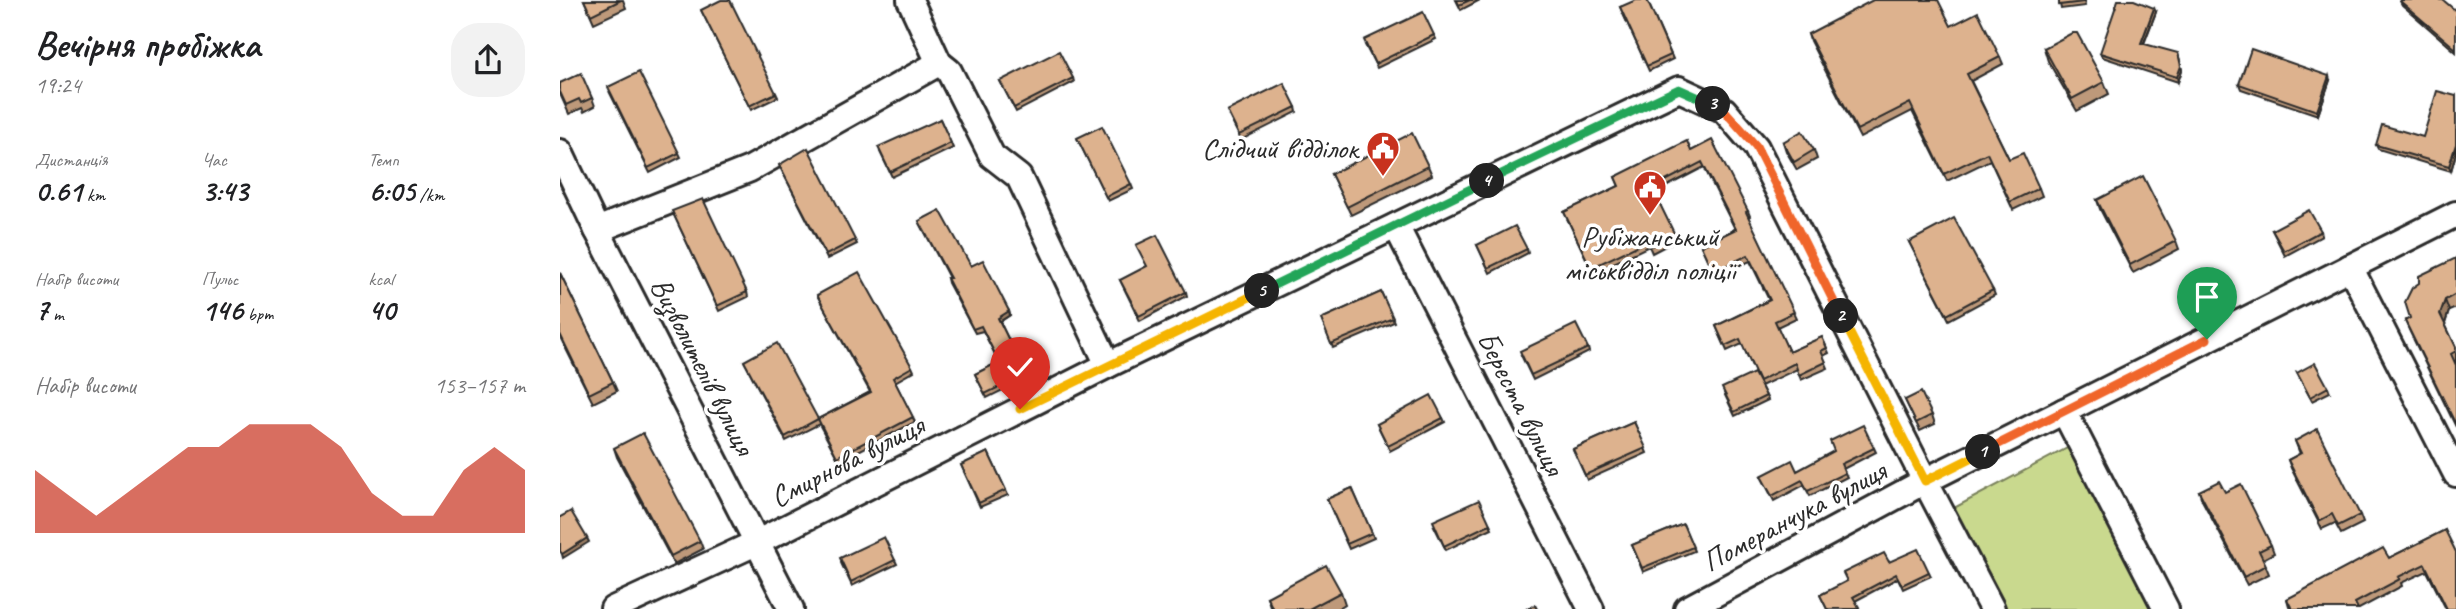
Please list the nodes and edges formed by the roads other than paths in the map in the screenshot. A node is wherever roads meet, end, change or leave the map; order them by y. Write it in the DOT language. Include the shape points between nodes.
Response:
graph roads {
  1 [pos="910,0"];
  2 [pos="939,63"];
  3 [pos="560,152"];
  4 [pos="2456,214"];
  5 [pos="1396,226"];
  6 [pos="597,230"];
  7 [pos="2350,267"];
  8 [pos="1108,365"];
  9 [pos="2064,411"];
  10 [pos="2456,474"];
  11 [pos="1925,481"];
  12 [pos="758,542"];
  13 [pos="613,609"];
  14 [pos="790,609"];
  15 [pos="1591,609"];
  16 [pos="1687,609"];
  17 [pos="1992,609"];
  18 [pos="2166,609"];
  1 -- 2 [label="street"];
  2 -- 6 [label="street" via="750,169"];
  2 -- 8 [label="street" via="949,71 992,156 1018,177"];
  3 -- 6 [label="street, Визволителів вулиця"];
  4 -- 7 [label="street, Померанчука вулиця"];
  5 -- 8 [label="street, Смирнова вулиця"];
  5 -- 11 [label="street, Смирнова вулиця" via="1679,89 1724,110 1756,146"];
  5 -- 15 [label="street, Береста вулиця"];
  6 -- 12 [label="street, Визволителів вулиця"];
  7 -- 9 [label="street, Померанчука вулиця"];
  7 -- 10 [label="street"];
  8 -- 12 [label="street, Смирнова вулиця"];
  9 -- 11 [label="street, Померанчука вулиця"];
  9 -- 18 [label="street"];
  11 -- 16 [label="street, Померанчука вулиця"];
  11 -- 17 [label="street"];
  12 -- 13 [label="street, Смирнова вулиця"];
  12 -- 14 [label="street, Визволителів вулиця"];
}
